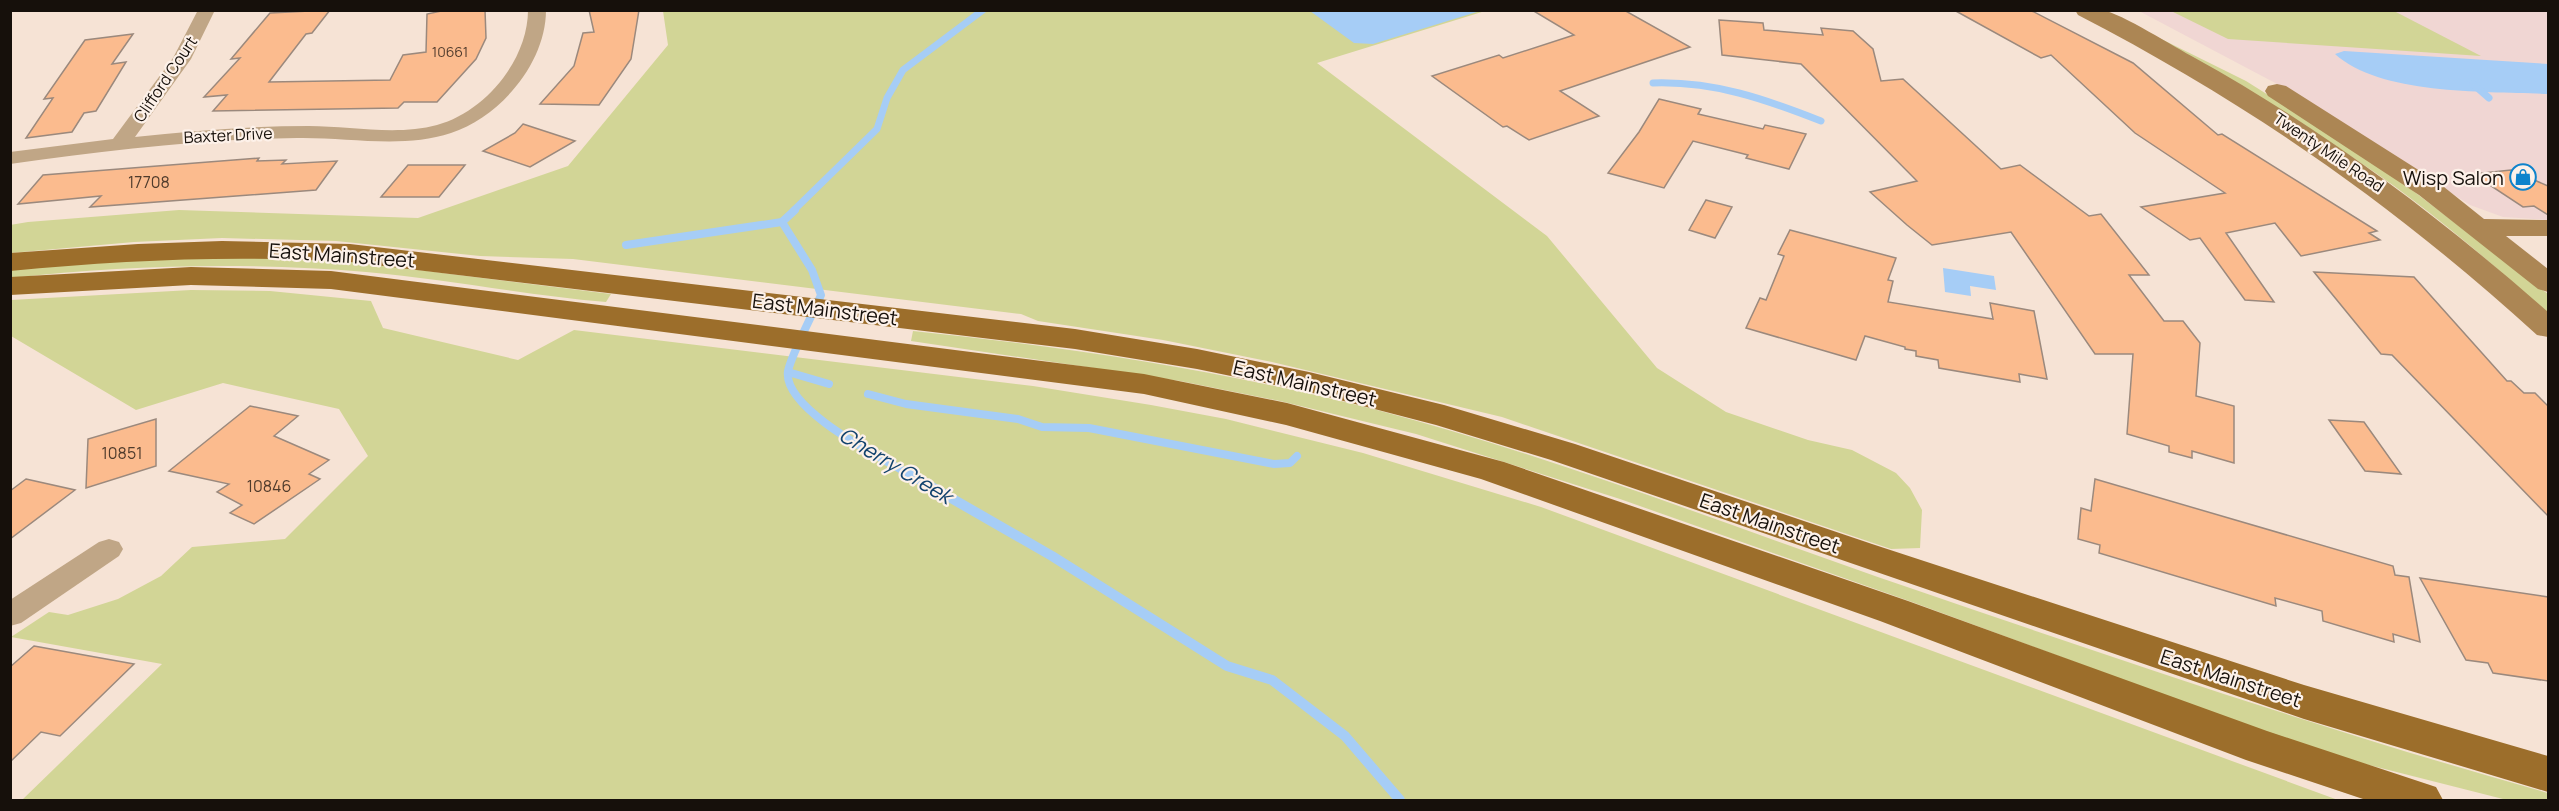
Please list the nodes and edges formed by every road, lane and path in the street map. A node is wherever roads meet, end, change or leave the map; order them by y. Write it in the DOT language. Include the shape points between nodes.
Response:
graph roads {
  1 [pos="207,10"];
  2 [pos="537,10"];
  3 [pos="2086,10"];
  4 [pos="2128,10"];
  5 [pos="119,144"];
  6 [pos="10,158"];
  7 [pos="2480,227"];
  8 [pos="2548,228"];
  9 [pos="10,262"];
  10 [pos="2548,283"];
  11 [pos="10,286"];
  12 [pos="2548,328"];
  13 [pos="911,336"];
  14 [pos="109,549"];
  15 [pos="10,615"];
  16 [pos="2548,774"];
  17 [pos="2421,801"];
  1 -- 5 [label="street, Clifford Court" via="182,59"];
  2 -- 5 [label="street, Baxter Drive" via="536,37 519,68 477,113 446,129 420,133 257,133"];
  3 -- 12 [label="main road, Twenty Mile Road" via="2231,88 2345,162 2449,240"];
  4 -- 7 [label="main road, Twenty Mile Road" via="2332,124"];
  5 -- 6 [label="street, Baxter Drive"];
  7 -- 8 [label="main road"];
  7 -- 10 [label="main road, Twenty Mile Road"];
  9 -- 13 [label="main road, East Mainstreet" via="154,250 307,250 598,282"];
  11 -- 13 [label="main road, East Mainstreet" via="136,277 288,277 584,312"];
  13 -- 16 [label="main road, East Mainstreet" via="1093,342 1309,382 1444,416 1563,452 2304,702"];
  13 -- 17 [label="main road, East Mainstreet" via="1278,412 1444,456 1601,507 2261,747"];
  14 -- 15 [label="street"];
}
